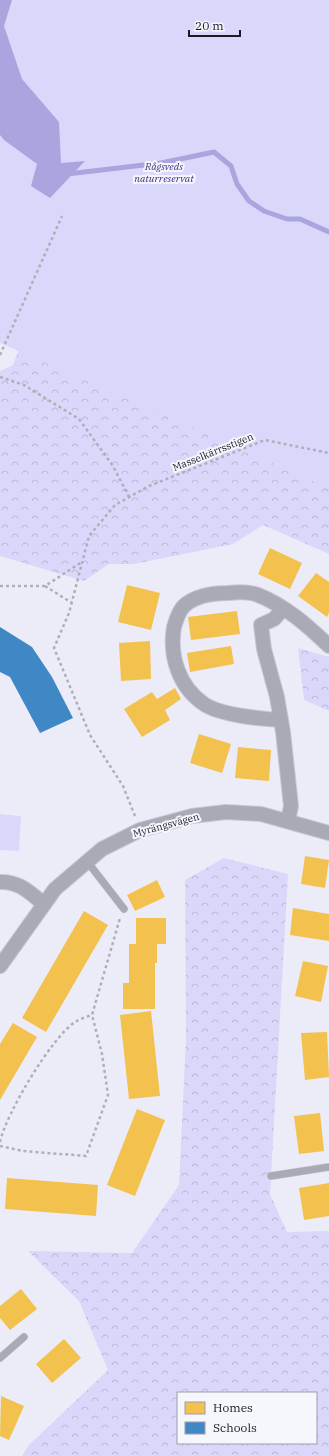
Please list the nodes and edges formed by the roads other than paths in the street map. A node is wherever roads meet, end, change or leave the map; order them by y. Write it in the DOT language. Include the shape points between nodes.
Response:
graph roads {
  1 [pos="283,609"];
  2 [pos="329,646"];
  3 [pos="281,720"];
  4 [pos="288,821"];
  5 [pos="329,833"];
  6 [pos="86,860"];
  7 [pos="0,882"];
  8 [pos="44,904"];
  9 [pos="124,909"];
  10 [pos="0,966"];
  11 [pos="329,1167"];
  12 [pos="271,1176"];
  13 [pos="24,1337"];
  14 [pos="0,1358"];
  1 -- 2 [label="street" via="307,624"];
  1 -- 3 [label="street" via="274,619 261,625 264,649"];
  1 -- 3 [label="street" via="257,594 210,593 184,605 176,620 172,639 179,675 189,692 205,705 253,718"];
  3 -- 4 [label="street" via="291,806"];
  4 -- 5 [label="street, Myrängsvägen"];
  4 -- 6 [label="street, Myrängsvägen" via="261,814 226,812 192,816 140,830"];
  6 -- 8 [label="street, Myrängsvägen" via="55,889"];
  6 -- 9 [label="lane"];
  7 -- 8 [label="street" via="7,881 20,885"];
  8 -- 10 [label="street, Myrängsvägen"];
  11 -- 12 [label="lane"];
  13 -- 14 [label="lane"];
}
